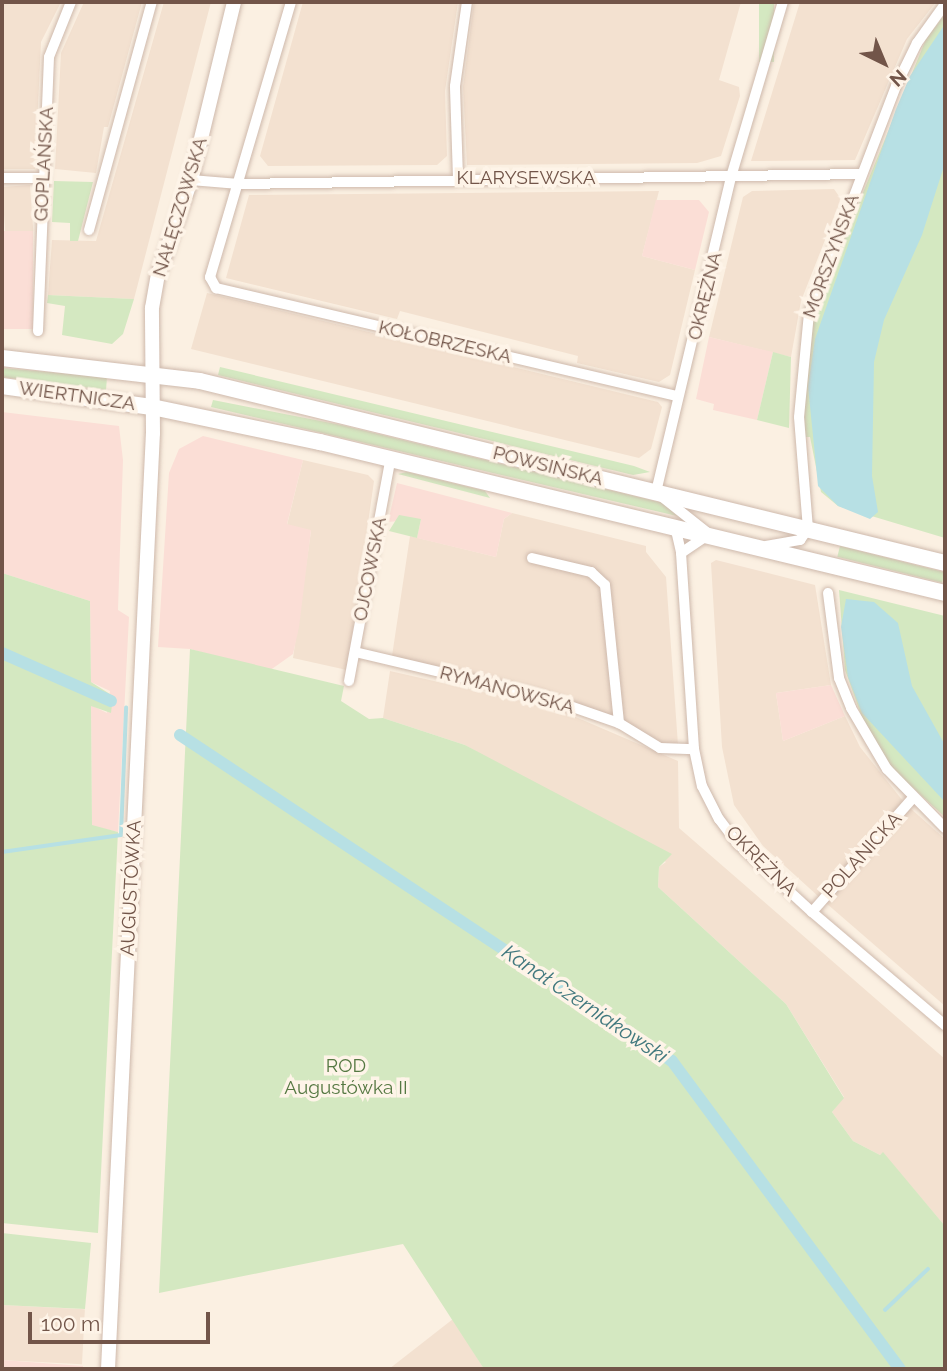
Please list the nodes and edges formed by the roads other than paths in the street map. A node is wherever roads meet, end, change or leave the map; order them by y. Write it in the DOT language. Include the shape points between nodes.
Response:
graph roads {
  1 [pos="71,2"];
  2 [pos="152,2"];
  3 [pos="234,2"];
  4 [pos="291,2"];
  5 [pos="467,2"];
  6 [pos="783,2"];
  7 [pos="945,4"];
  8 [pos="861,174"];
  9 [pos="731,177"];
  10 [pos="2,178"];
  11 [pos="42,178"];
  12 [pos="458,178"];
  13 [pos="191,180"];
  14 [pos="239,184"];
  15 [pos="89,230"];
  16 [pos="38,331"];
  17 [pos="2,358"];
  18 [pos="150,373"];
  19 [pos="2,386"];
  20 [pos="675,396"];
  21 [pos="152,407"];
  22 [pos="391,457"];
  23 [pos="656,492"];
  24 [pos="675,526"];
  25 [pos="808,529"];
  26 [pos="709,534"];
  27 [pos="760,546"];
  28 [pos="681,553"];
  29 [pos="532,558"];
  30 [pos="945,563"];
  31 [pos="828,593"];
  32 [pos="945,593"];
  33 [pos="355,652"];
  34 [pos="349,681"];
  35 [pos="619,723"];
  36 [pos="694,749"];
  37 [pos="913,798"];
  38 [pos="945,828"];
  39 [pos="812,912"];
  40 [pos="945,1025"];
  41 [pos="108,1369"];
  1 -- 11 [label="street, GOPLAŃSKA" via="49,57"];
  2 -- 15 [label="street"];
  3 -- 13 [label="street, NAŁĘCZOWSKA"];
  4 -- 14 [label="street"];
  5 -- 12 [label="street" via="455,86"];
  6 -- 9 [label="street, OKRĘŻNA"];
  7 -- 8 [label="street, MORSZYŃSKA" via="916,43"];
  8 -- 9 [label="street, KLARYSEWSKA"];
  8 -- 25 [label="street, MORSZYŃSKA" via="804,337 799,417"];
  9 -- 12 [label="street, KLARYSEWSKA"];
  9 -- 20 [label="street, OKRĘŻNA" via="685,379"];
  10 -- 11 [label="street"];
  11 -- 16 [label="street, GOPLAŃSKA"];
  12 -- 14 [label="street, KLARYSEWSKA"];
  13 -- 14 [label="street, KLARYSEWSKA"];
  13 -- 18 [label="street, NAŁĘCZOWSKA" via="155,288"];
  14 -- 20 [label="street, KOŁOBRZESKA" via="210,277 216,288"];
  17 -- 18 [label="main road, WIERTNICZA"];
  18 -- 21 [label="street, NAŁĘCZOWSKA"];
  18 -- 23 [label="main road, POWSIŃSKA"];
  19 -- 21 [label="main road, WIERTNICZA"];
  20 -- 23 [label="street, OKRĘŻNA"];
  21 -- 22 [label="main road, POWSIŃSKA"];
  21 -- 41 [label="street, AUGUSTÓWKA"];
  22 -- 24 [label="main road, POWSIŃSKA"];
  22 -- 33 [label="street, OJCOWSKA"];
  23 -- 25 [label="main road, POWSIŃSKA"];
  23 -- 26 [label="street"];
  24 -- 26 [label="main road, POWSIŃSKA"];
  24 -- 28 [label="street, OKRĘŻNA"];
  25 -- 27 [label="street" via="792,543"];
  25 -- 30 [label="main road, POWSIŃSKA"];
  26 -- 27 [label="main road, POWSIŃSKA"];
  26 -- 28 [label="street"];
  27 -- 32 [label="main road, POWSIŃSKA"];
  28 -- 36 [label="street, OKRĘŻNA"];
  29 -- 35 [label="street" via="591,572 605,585"];
  31 -- 37 [label="street" via="839,678 851,708 875,752"];
  33 -- 34 [label="street, OJCOWSKA"];
  33 -- 35 [label="street, RYMANOWSKA" via="541,696"];
  35 -- 36 [label="street, RYMANOWSKA" via="660,748"];
  36 -- 39 [label="street, OKRĘŻNA" via="702,786 719,818 738,844"];
  37 -- 38 [label="street"];
  37 -- 39 [label="street, POLANICKA"];
  39 -- 40 [label="street, OKRĘŻNA"];
}
